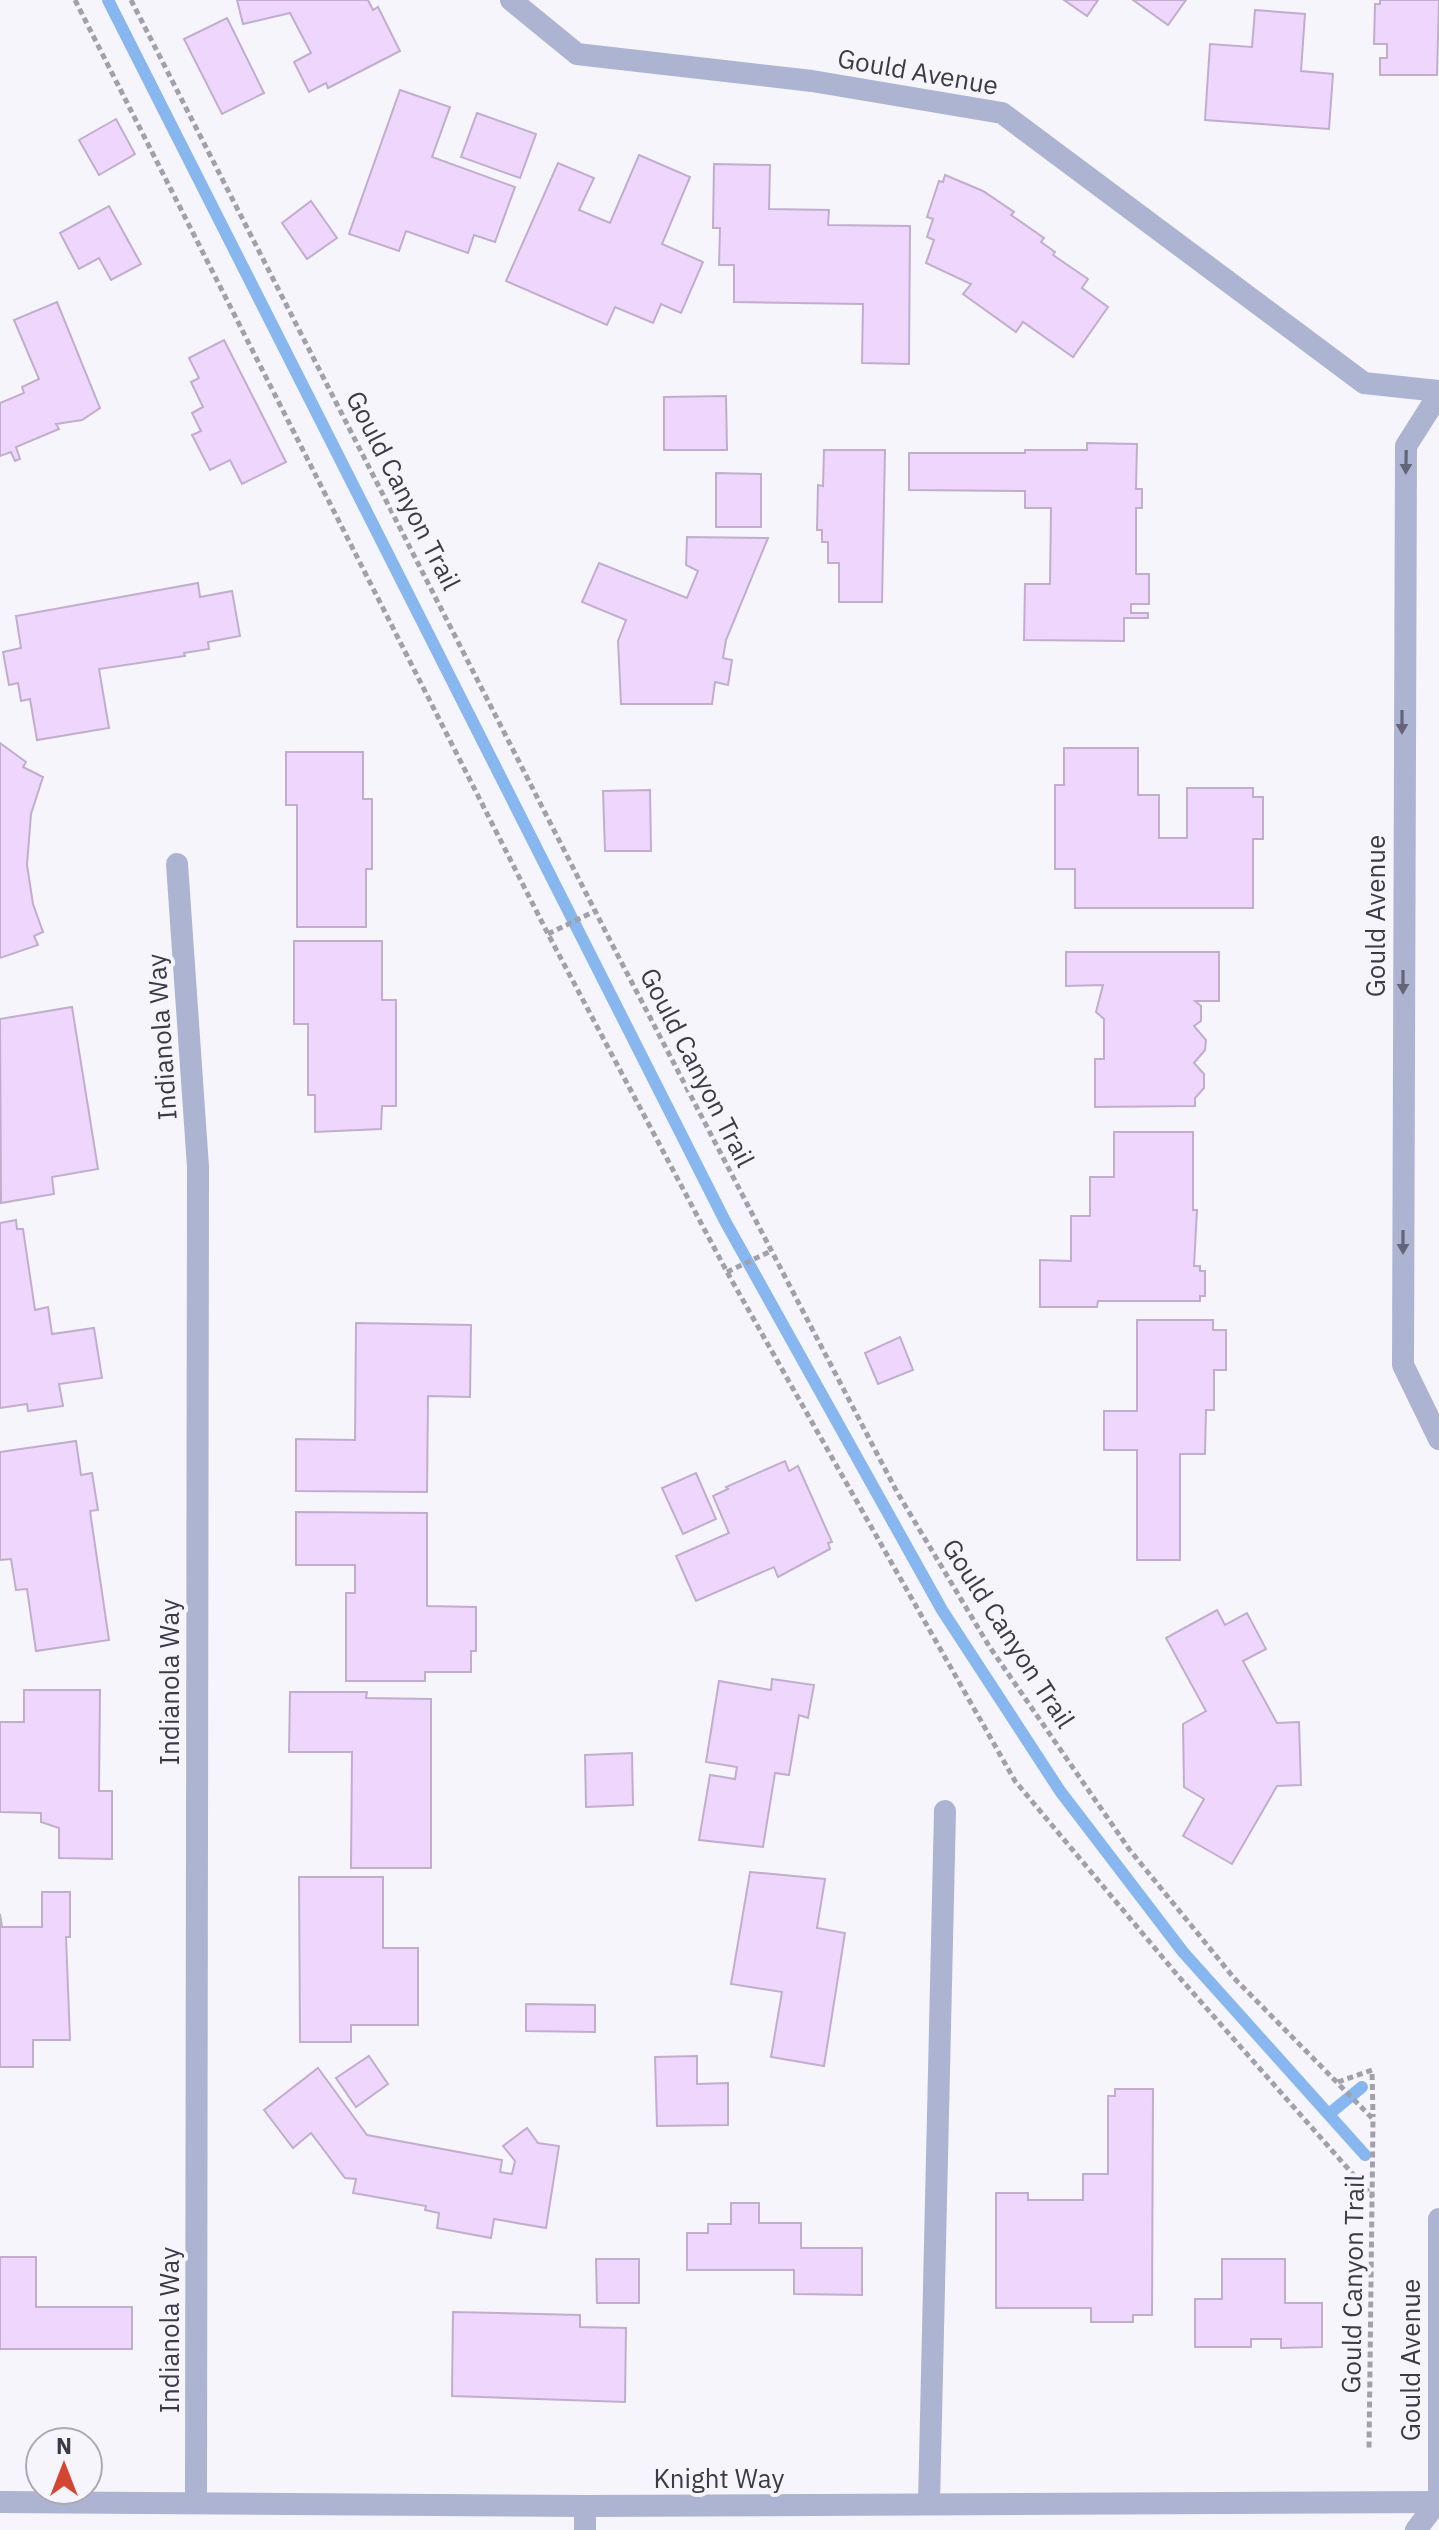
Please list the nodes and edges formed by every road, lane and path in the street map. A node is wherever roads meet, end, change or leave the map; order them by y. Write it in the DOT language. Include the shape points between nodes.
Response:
graph roads {
  1 [pos="75,0"];
  2 [pos="131,0"];
  3 [pos="511,0"];
  4 [pos="1439,393"];
  5 [pos="177,864"];
  6 [pos="595,911"];
  7 [pos="548,934"];
  8 [pos="771,1251"];
  9 [pos="727,1272"];
  10 [pos="1439,1439"];
  11 [pos="945,1811"];
  12 [pos="1338,2082"];
  13 [pos="1373,2119"];
  14 [pos="1373,2198"];
  15 [pos="1439,2219"];
  16 [pos="1369,2449"];
  17 [pos="0,2502"];
  18 [pos="196,2502"];
  19 [pos="1438,2503"];
  20 [pos="929,2504"];
  21 [pos="585,2506"];
  22 [pos="585,2530"];
  23 [pos="1416,2530"];
  1 -- 7 [label="path"];
  2 -- 6 [label="path, Gould Canyon Trail"];
  3 -- 4 [label="street, Gould Avenue" via="577,54 812,81 1002,113 1364,383"];
  4 -- 10 [label="street, Gould Avenue, one-way" via="1406,446 1402,723 1403,1365"];
  5 -- 18 [label="street, Indianola Way" via="198,1167"];
  6 -- 7 [label="path"];
  6 -- 8 [label="path, Gould Canyon Trail"];
  7 -- 9 [label="path"];
  8 -- 9 [label="path"];
  8 -- 12 [label="path, Gould Canyon Trail" via="897,1492 989,1646 1129,1849 1234,1978"];
  9 -- 14 [label="path" via="1015,1781"];
  11 -- 20 [label="street"];
  12 -- 13 [label="path, Gould Canyon Trail"];
  12 -- 13 [label="path, Gould Canyon Trail" via="1372,2070"];
  13 -- 14 [label="path, Gould Canyon Trail"];
  14 -- 16 [label="path, Gould Canyon Trail"];
  15 -- 19 [label="street, Gould Avenue"];
  17 -- 18 [label="street, Knight Way"];
  18 -- 21 [label="street, Knight Way"];
  19 -- 20 [label="street, Knight Way"];
  19 -- 23 [label="street"];
  20 -- 21 [label="street, Knight Way"];
  21 -- 22 [label="street"];
}
